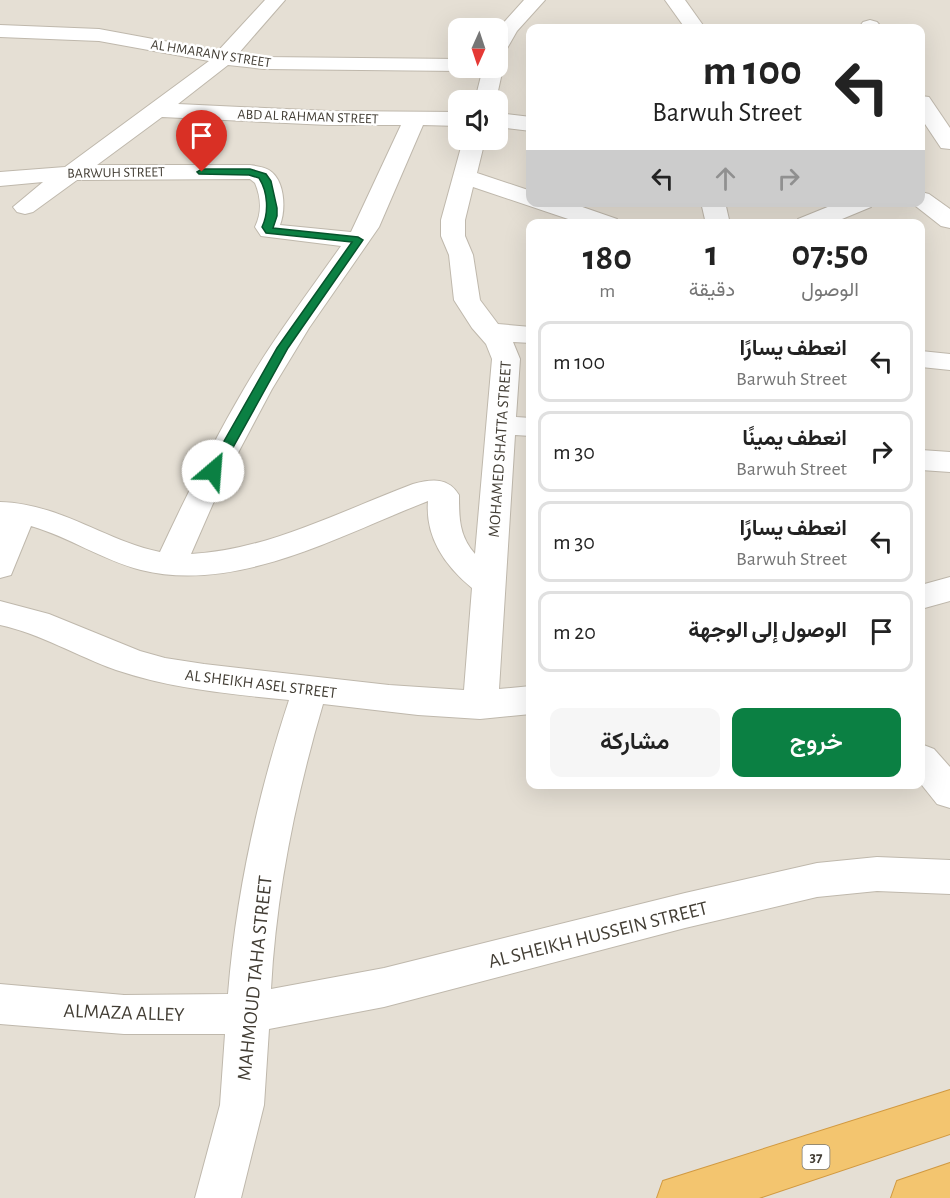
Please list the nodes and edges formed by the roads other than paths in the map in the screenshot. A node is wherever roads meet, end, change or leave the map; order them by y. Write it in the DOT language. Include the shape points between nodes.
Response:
graph roads {
  1 [pos="275,0"];
  2 [pos="535,0"];
  3 [pos="675,0"];
  4 [pos="692,24"];
  5 [pos="508,29"];
  6 [pos="0,31"];
  7 [pos="224,58"];
  8 [pos="448,65"];
  9 [pos="158,110"];
  10 [pos="925,111"];
  11 [pos="448,119"];
  12 [pos="414,120"];
  13 [pos="508,121"];
  14 [pos="526,123"];
  15 [pos="949,143"];
  16 [pos="925,144"];
  17 [pos="472,150"];
  18 [pos="72,173"];
  19 [pos="465,177"];
  20 [pos="0,179"];
  21 [pos="526,196"];
  22 [pos="925,202"];
  23 [pos="25,207"];
  24 [pos="558,207"];
  25 [pos="850,207"];
  26 [pos="947,217"];
  27 [pos="593,219"];
  28 [pos="820,219"];
  29 [pos="358,240"];
  30 [pos="492,332"];
  31 [pos="526,334"];
  32 [pos="925,359"];
  33 [pos="950,362"];
  34 [pos="925,374"];
  35 [pos="950,376"];
  36 [pos="502,425"];
  37 [pos="526,427"];
  38 [pos="925,460"];
  39 [pos="950,462"];
  40 [pos="10,512"];
  41 [pos="170,565"];
  42 [pos="0,567"];
  43 [pos="489,584"];
  44 [pos="950,589"];
  45 [pos="925,596"];
  46 [pos="0,613"];
  47 [pos="310,689"];
  48 [pos="526,700"];
  49 [pos="480,705"];
  50 [pos="925,764"];
  51 [pos="950,793"];
  52 [pos="950,877"];
  53 [pos="0,1004"];
  54 [pos="248,1012"];
  55 [pos="950,1112"];
  56 [pos="950,1186"];
  57 [pos="218,1198"];
  58 [pos="680,1198"];
  59 [pos="914,1198"];
  1 -- 7 [label="street"];
  2 -- 5 [label="street"];
  3 -- 4 [label="street"];
  6 -- 7 [label="street, AL HMARANY STREET" via="99,35"];
  7 -- 8 [label="street, AL HMARANY STREET" via="284,64"];
  7 -- 9 [label="street"];
  9 -- 12 [label="street, ABD AL RAHMAN STREET"];
  9 -- 18 [label="street"];
  10 -- 15 [label="street"];
  11 -- 12 [label="street, ABD AL RAHMAN STREET"];
  12 -- 29 [label="street"];
  13 -- 14 [label="street"];
  15 -- 16 [label="street"];
  17 -- 19 [label="street, MOHAMED SHATTA STREET"];
  18 -- 20 [label="street, BARWUH STREET"];
  18 -- 23 [label="street"];
  18 -- 29 [label="street, BARWUH STREET" via="255,173 266,181 272,212 267,227 270,231"];
  19 -- 21 [label="street"];
  19 -- 30 [label="street, MOHAMED SHATTA STREET" via="453,220 453,236 461,255 467,300"];
  22 -- 26 [label="street"];
  24 -- 27 [label="street"];
  25 -- 28 [label="street"];
  29 -- 41 [label="street" via="253,397 207,483"];
  30 -- 31 [label="street"];
  30 -- 36 [label="street, MOHAMED SHATTA STREET" via="506,359"];
  32 -- 33 [label="street"];
  34 -- 35 [label="street"];
  36 -- 37 [label="street"];
  36 -- 43 [label="street, MOHAMED SHATTA STREET"];
  38 -- 39 [label="street"];
  40 -- 41 [label="street" via="45,519 128,555"];
  40 -- 42 [label="street"];
  41 -- 43 [label="street" via="217,565 248,558 436,489 444,495 443,518 452,544 471,570"];
  43 -- 49 [label="street, MOHAMED SHATTA STREET"];
  44 -- 45 [label="street"];
  46 -- 47 [label="street, AL SHEIKH ASEL STREET" via="162,670"];
  47 -- 49 [label="street, AL SHEIKH ASEL STREET"];
  47 -- 54 [label="street, MAHMOUD TAHA STREET" via="291,750 268,852"];
  48 -- 49 [label="street, AL SHEIKH ASEL STREET"];
  50 -- 51 [label="street"];
  52 -- 54 [label="street, AL SHEIKH HUSSEIN STREET" via="877,874 817,880 374,991"];
  53 -- 54 [label="street, ALMAZA ALLEY" via="121,1015"];
  54 -- 57 [label="street, MAHMOUD TAHA STREET" via="242,1105"];
  55 -- 58 [label="highway, 37" via="772,1172"];
  56 -- 59 [label="highway"];
}
